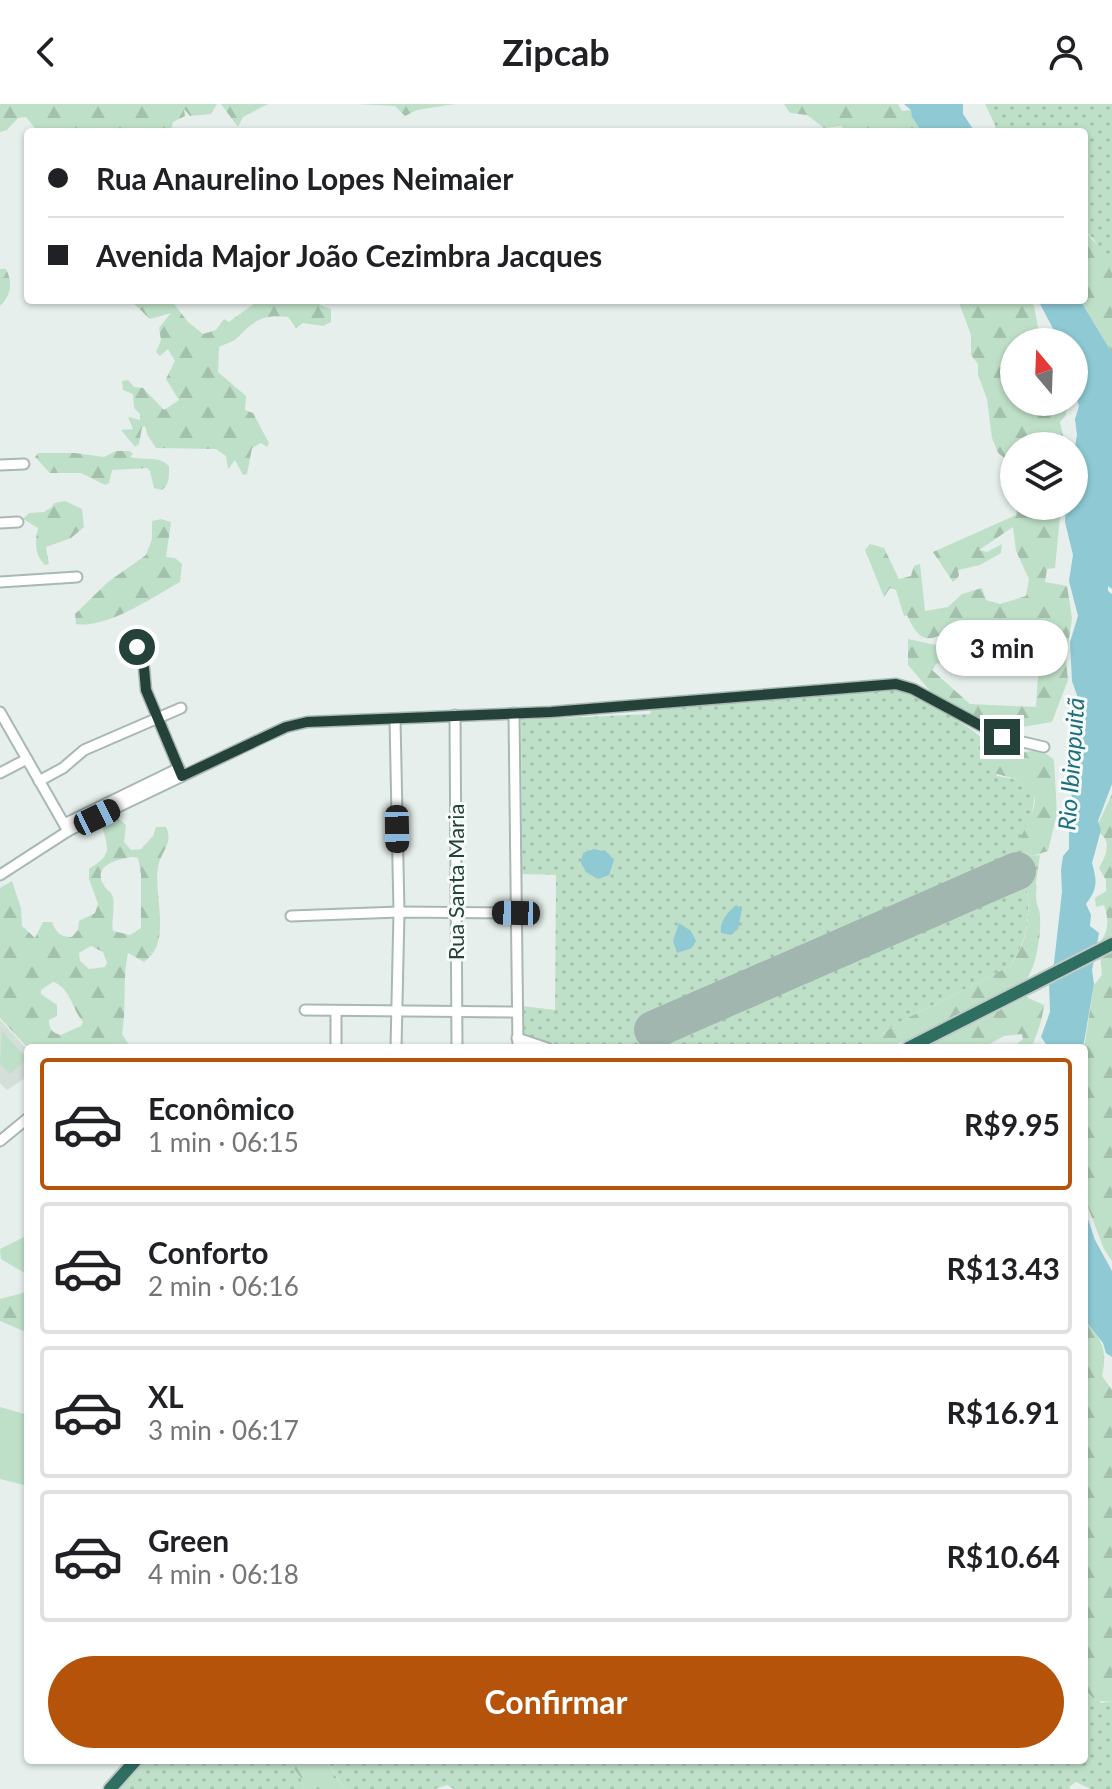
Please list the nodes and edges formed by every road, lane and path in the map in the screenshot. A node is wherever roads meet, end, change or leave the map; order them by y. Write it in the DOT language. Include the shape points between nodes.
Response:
graph roads {
  1 [pos="24,464"];
  2 [pos="0,465"];
  3 [pos="18,522"];
  4 [pos="0,523"];
  5 [pos="77,577"];
  6 [pos="0,582"];
  7 [pos="137,647"];
  8 [pos="181,708"];
  9 [pos="0,713"];
  10 [pos="514,713"];
  11 [pos="455,715"];
  12 [pos="157,718"];
  13 [pos="395,719"];
  14 [pos="1044,747"];
  15 [pos="27,759"];
  16 [pos="181,772"];
  17 [pos="0,773"];
  18 [pos="39,781"];
  19 [pos="66,828"];
  20 [pos="0,875"];
  21 [pos="399,912"];
  22 [pos="456,912"];
  23 [pos="516,913"];
  24 [pos="291,916"];
  25 [pos="1112,944"];
  26 [pos="305,1010"];
  27 [pos="336,1011"];
  28 [pos="396,1011"];
  29 [pos="457,1011"];
  30 [pos="517,1012"];
  31 [pos="517,1043"];
  32 [pos="336,1044"];
  33 [pos="396,1044"];
  34 [pos="457,1044"];
  35 [pos="916,1044"];
  36 [pos="24,1121"];
  37 [pos="0,1141"];
  38 [pos="132,1764"];
  39 [pos="110,1789"];
  1 -- 2 [label="street"];
  3 -- 4 [label="street"];
  5 -- 6 [label="street"];
  7 -- 12 [label="street"];
  8 -- 12 [label="street"];
  9 -- 15 [label="street"];
  10 -- 11 [label="street"];
  10 -- 14 [label="street" via="896,684 1002,737"];
  10 -- 23 [label="street"];
  11 -- 13 [label="street"];
  11 -- 22 [label="street, Rua Santa Maria"];
  12 -- 16 [label="street"];
  12 -- 18 [label="street" via="84,750"];
  13 -- 16 [label="street" via="286,727"];
  13 -- 21 [label="street"];
  15 -- 17 [label="street"];
  15 -- 18 [label="street"];
  16 -- 19 [label="street"];
  18 -- 19 [label="street"];
  19 -- 20 [label="street"];
  21 -- 22 [label="street"];
  21 -- 24 [label="street"];
  21 -- 28 [label="street"];
  22 -- 23 [label="street"];
  22 -- 29 [label="street, Rua Santa Maria"];
  23 -- 30 [label="street"];
  25 -- 35 [label="highway"];
  26 -- 27 [label="street"];
  27 -- 28 [label="street"];
  27 -- 32 [label="street"];
  28 -- 29 [label="street"];
  28 -- 33 [label="street"];
  29 -- 30 [label="street"];
  29 -- 34 [label="street, Rua Santa Maria"];
  30 -- 31 [label="street"];
  36 -- 37 [label="street"];
  38 -- 39 [label="highway"];
}
